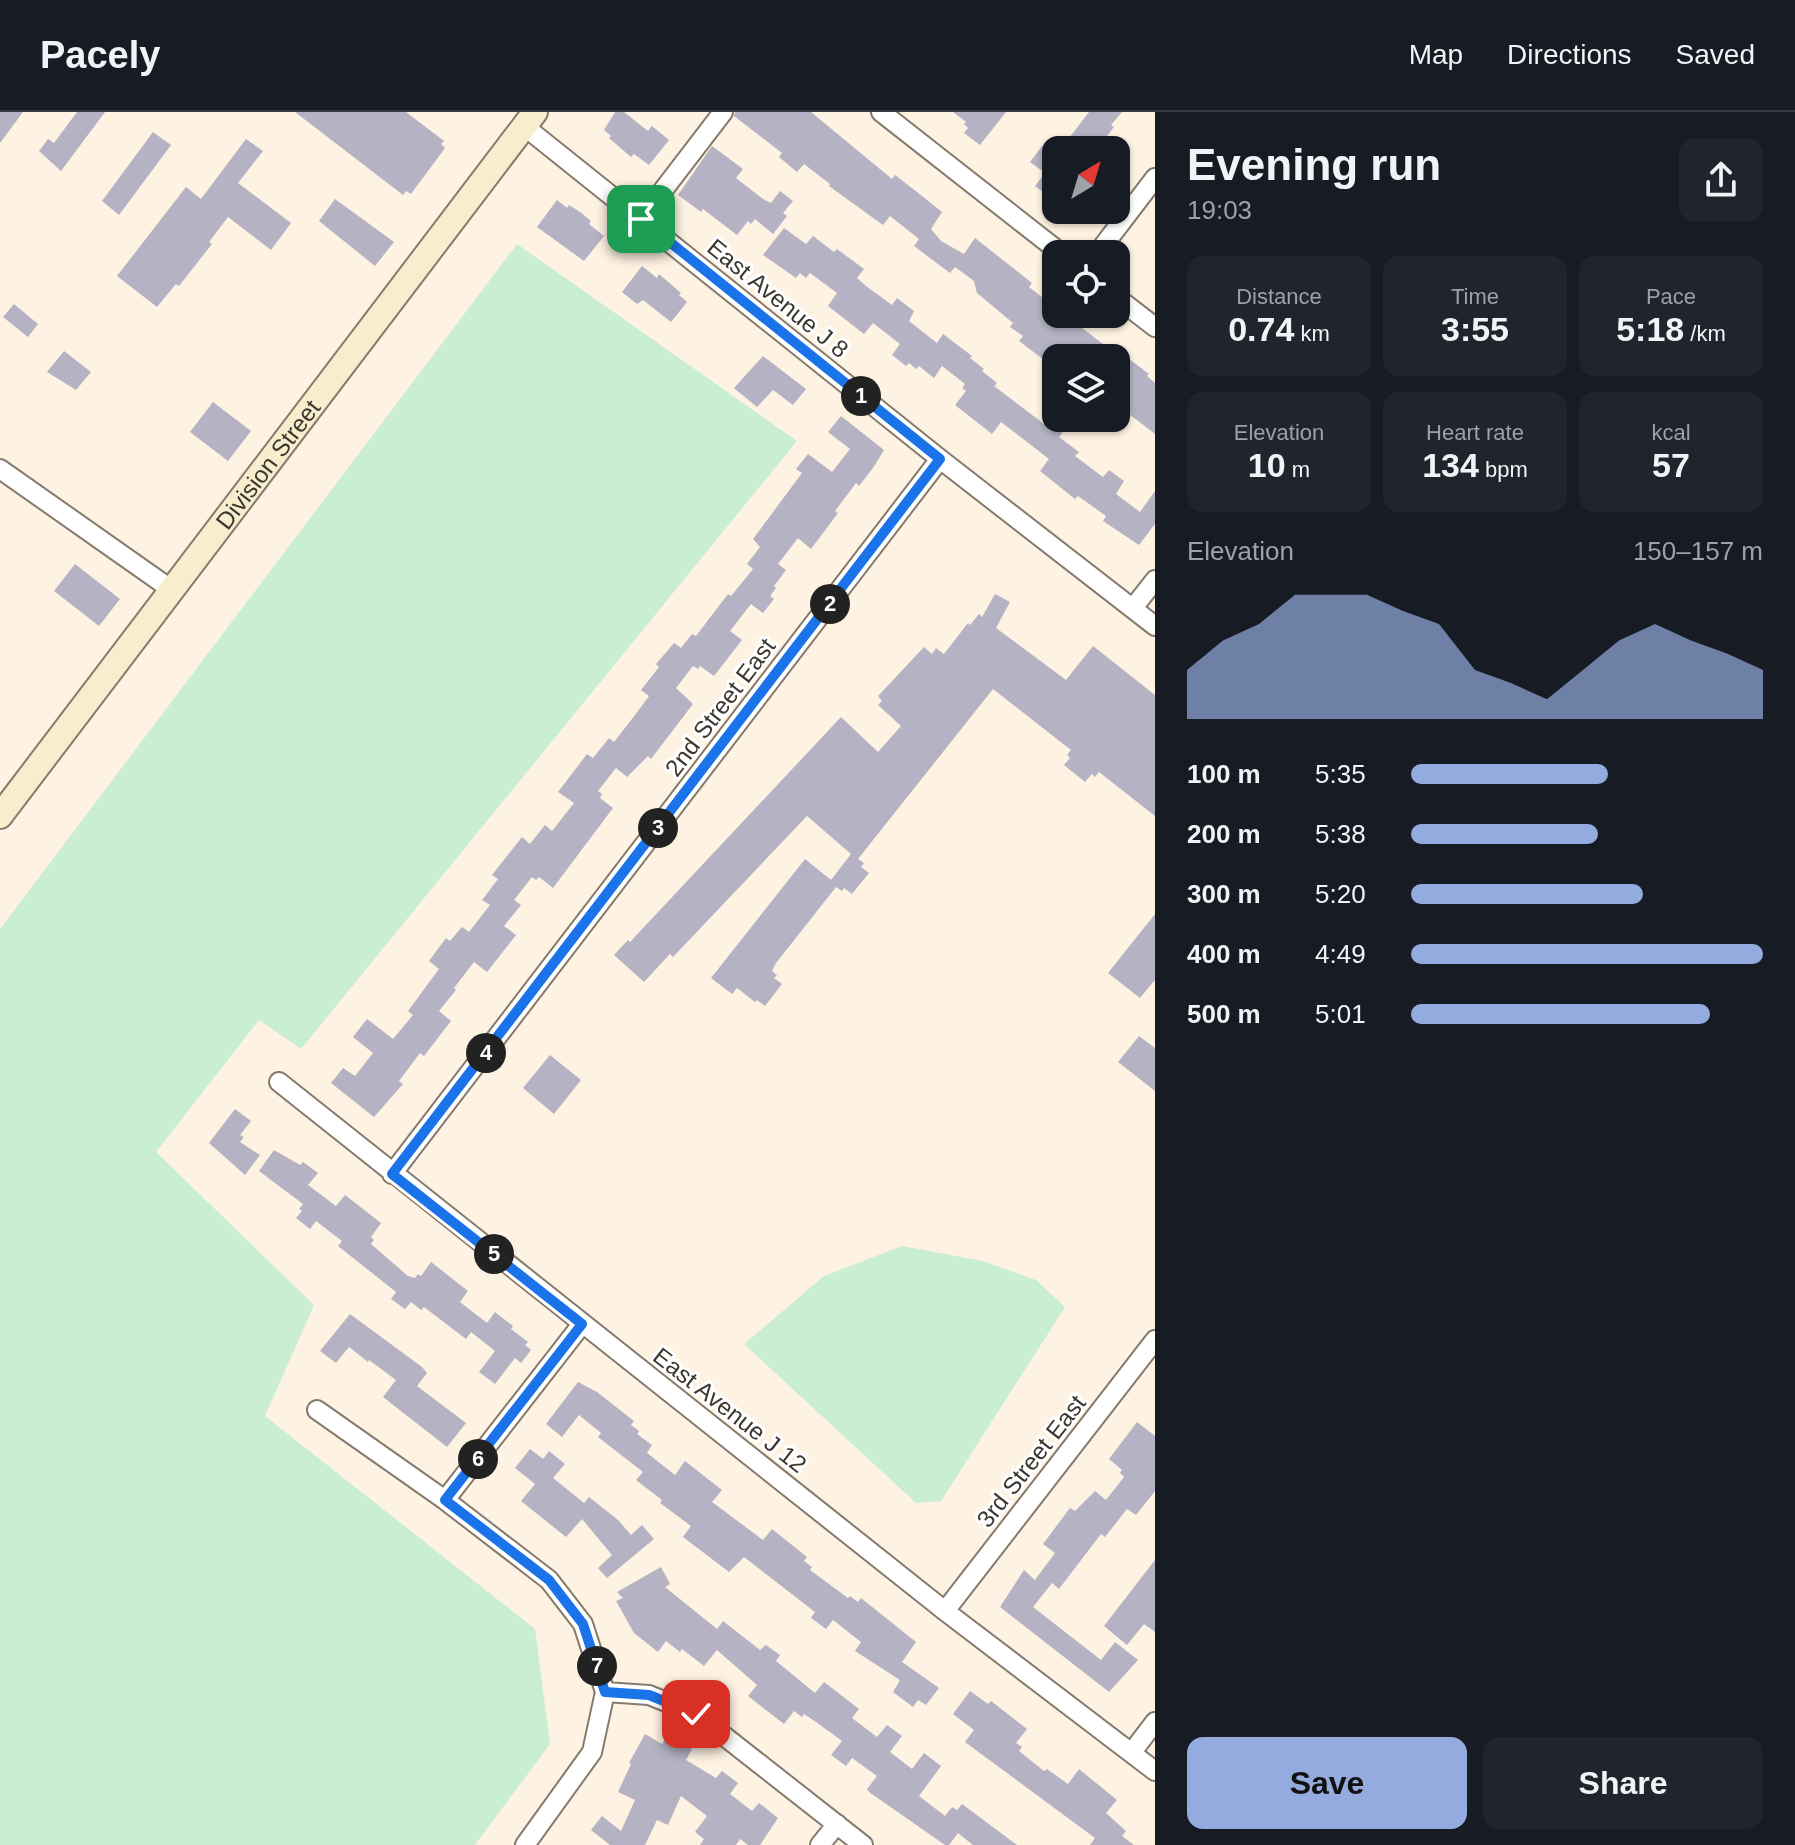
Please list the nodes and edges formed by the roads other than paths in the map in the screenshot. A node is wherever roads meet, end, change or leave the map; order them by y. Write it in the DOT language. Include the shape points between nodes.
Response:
graph roads {
  1 [pos="723,112"];
  2 [pos="886,114"];
  3 [pos="530,119"];
  4 [pos="1155,178"];
  5 [pos="641,219"];
  6 [pos="1044,240"];
  7 [pos="1108,240"];
  8 [pos="1130,308"];
  9 [pos="1155,327"];
  10 [pos="940,459"];
  11 [pos="0,469"];
  12 [pos="1155,580"];
  13 [pos="172,590"];
  14 [pos="1133,608"];
  15 [pos="1155,626"];
  16 [pos="0,816"];
  17 [pos="279,1082"];
  18 [pos="392,1174"];
  19 [pos="582,1324"];
  20 [pos="1155,1340"];
  21 [pos="317,1410"];
  22 [pos="445,1500"];
  23 [pos="945,1611"];
  24 [pos="605,1692"];
  25 [pos="1155,1722"];
  26 [pos="1132,1752"];
  27 [pos="1155,1771"];
  28 [pos="837,1824"];
  29 [pos="525,1845"];
  30 [pos="820,1845"];
  31 [pos="863,1845"];
  1 -- 5 [label="street"];
  2 -- 6 [label="street"];
  3 -- 5 [label="street, East Avenue J 8"];
  3 -- 13 [label="main road, Division Street"];
  4 -- 7 [label="street"];
  5 -- 10 [label="street, East Avenue J 8"];
  8 -- 9 [label="street"];
  10 -- 14 [label="street, East Avenue J 8"];
  10 -- 18 [label="street, 2nd Street East"];
  11 -- 13 [label="street"];
  12 -- 14 [label="street"];
  13 -- 16 [label="main road, Division Street"];
  14 -- 15 [label="street, East Avenue J 8"];
  17 -- 18 [label="street, East Avenue J 12"];
  18 -- 19 [label="street, East Avenue J 12"];
  19 -- 22 [label="street"];
  19 -- 23 [label="street, East Avenue J 12"];
  20 -- 23 [label="street, 3rd Street East"];
  21 -- 22 [label="street"];
  22 -- 24 [label="street" via="549,1580 583,1624"];
  23 -- 26 [label="street, East Avenue J 12"];
  24 -- 28 [label="street" via="649,1695 696,1714"];
  24 -- 29 [label="street" via="592,1752"];
  25 -- 26 [label="street"];
  26 -- 27 [label="street, East Avenue J 12"];
  28 -- 30 [label="street"];
  28 -- 31 [label="street"];
}
